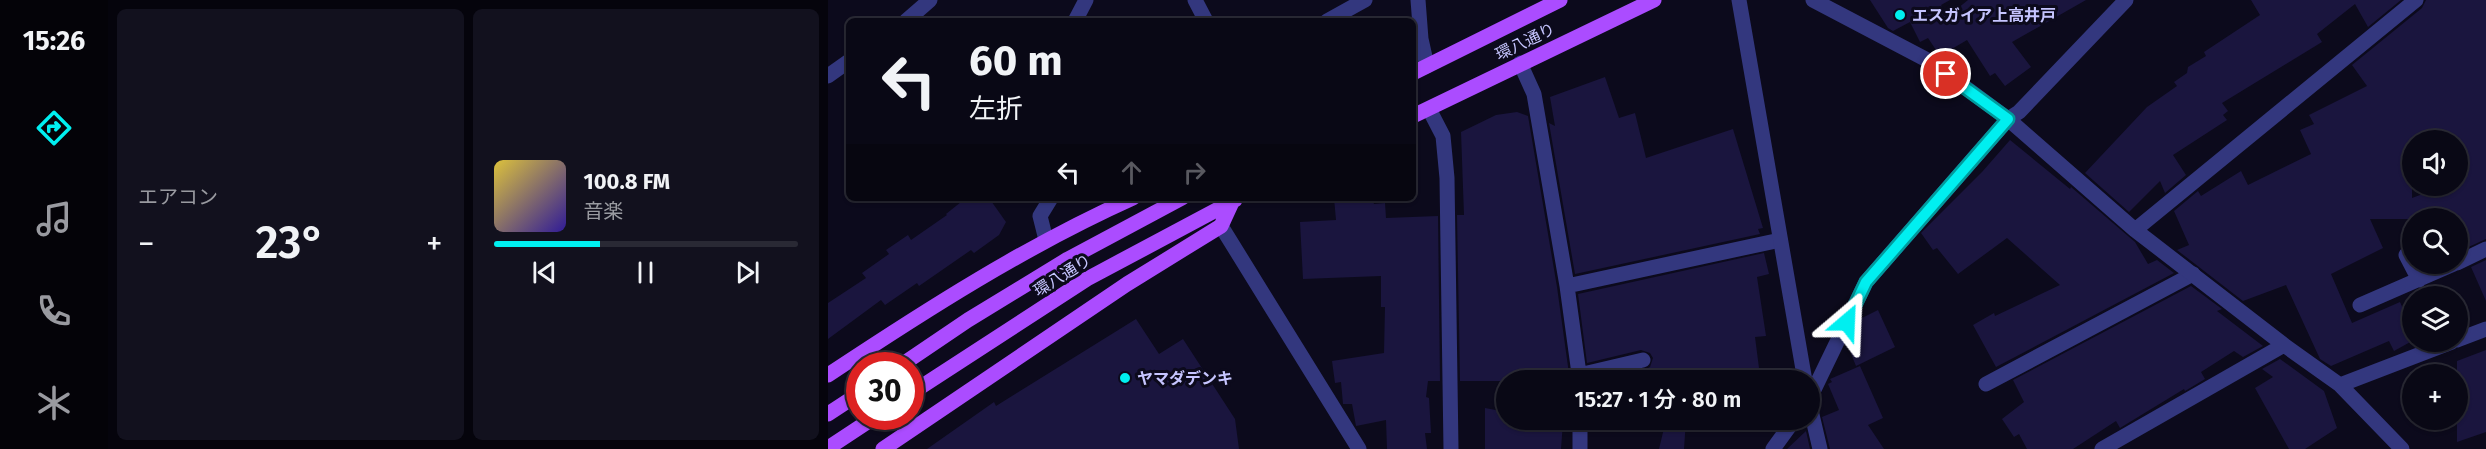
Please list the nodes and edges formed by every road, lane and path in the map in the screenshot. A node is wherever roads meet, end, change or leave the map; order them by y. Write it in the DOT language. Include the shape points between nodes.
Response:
graph roads {
  1 [pos="930,0"];
  2 [pos="1086,0"];
  3 [pos="1195,0"];
  4 [pos="1365,0"];
  5 [pos="1418,0"];
  6 [pos="1560,0"];
  7 [pos="1654,0"];
  8 [pos="1739,0"];
  9 [pos="1813,0"];
  10 [pos="2126,0"];
  11 [pos="2416,0"];
  12 [pos="909,18"];
  13 [pos="1077,18"];
  14 [pos="1204,18"];
  15 [pos="1332,18"];
  16 [pos="1520,63"];
  17 [pos="846,64"];
  18 [pos="1420,69"];
  19 [pos="828,76"];
  20 [pos="1429,109"];
  21 [pos="1416,115"];
  22 [pos="2008,119"];
  23 [pos="1048,201"];
  24 [pos="1127,201"];
  25 [pos="1176,201"];
  26 [pos="1232,201"];
  27 [pos="1235,201"];
  28 [pos="1221,226"];
  29 [pos="2135,230"];
  30 [pos="1046,240"];
  31 [pos="1780,240"];
  32 [pos="2486,249"];
  33 [pos="2468,257"];
  34 [pos="2193,274"];
  35 [pos="2416,274"];
  36 [pos="2432,274"];
  37 [pos="2419,280"];
  38 [pos="1567,285"];
  39 [pos="2360,305"];
  40 [pos="2486,329"];
  41 [pos="2468,336"];
  42 [pos="2284,345"];
  43 [pos="921,352"];
  44 [pos="2422,352"];
  45 [pos="1643,360"];
  46 [pos="1579,370"];
  47 [pos="1608,370"];
  48 [pos="1803,370"];
  49 [pos="828,375"];
  50 [pos="1820,378"];
  51 [pos="1986,384"];
  52 [pos="924,385"];
  53 [pos="2340,385"];
  54 [pos="846,402"];
  55 [pos="828,414"];
  56 [pos="855,430"];
  57 [pos="1580,430"];
  58 [pos="1787,430"];
  59 [pos="1816,430"];
  60 [pos="2394,447"];
  61 [pos="828,448"];
  62 [pos="883,449"];
  63 [pos="1359,449"];
  64 [pos="1451,449"];
  65 [pos="1580,449"];
  66 [pos="1773,449"];
  67 [pos="1820,449"];
  68 [pos="2102,449"];
  1 -- 12 [label="street"];
  2 -- 13 [label="street"];
  3 -- 14 [label="street"];
  4 -- 15 [label="street"];
  5 -- 18 [label="street"];
  6 -- 18 [label="main road, 環八通り"];
  7 -- 16 [label="main road, 環八通り"];
  8 -- 31 [label="street"];
  9 -- 22 [label="street" via="1931,63"];
  10 -- 22 [label="street"];
  11 -- 29 [label="street"];
  16 -- 20 [label="main road, 環八通り"];
  16 -- 38 [label="street" via="1534,94"];
  17 -- 19 [label="street"];
  20 -- 21 [label="main road, 環八通り"];
  20 -- 64 [label="street" via="1443,136 1447,178"];
  22 -- 29 [label="street"];
  22 -- 50 [label="street" via="1866,282"];
  23 -- 30 [label="street" via="1040,216"];
  24 -- 30 [label="main road"];
  25 -- 43 [label="main road, 環八通り" via="1068,259"];
  26 -- 52 [label="main road, 環八通り" via="1087,279"];
  27 -- 28 [label="main road"];
  28 -- 62 [label="main road" via="1127,284"];
  28 -- 63 [label="street"];
  29 -- 34 [label="street"];
  30 -- 49 [label="main road"];
  31 -- 38 [label="street"];
  31 -- 48 [label="street"];
  32 -- 33 [label="street"];
  34 -- 42 [label="street"];
  34 -- 51 [label="street"];
  35 -- 37 [label="street"];
  36 -- 37 [label="street"];
  37 -- 39 [label="street"];
  38 -- 46 [label="street"];
  40 -- 41 [label="street"];
  42 -- 53 [label="street"];
  42 -- 68 [label="street"];
  44 -- 53 [label="street"];
  45 -- 47 [label="street"];
  53 -- 60 [label="street"];
  54 -- 55 [label="main road"];
  56 -- 61 [label="main road"];
  57 -- 65 [label="street"];
  58 -- 66 [label="street"];
  59 -- 67 [label="street"];
}
